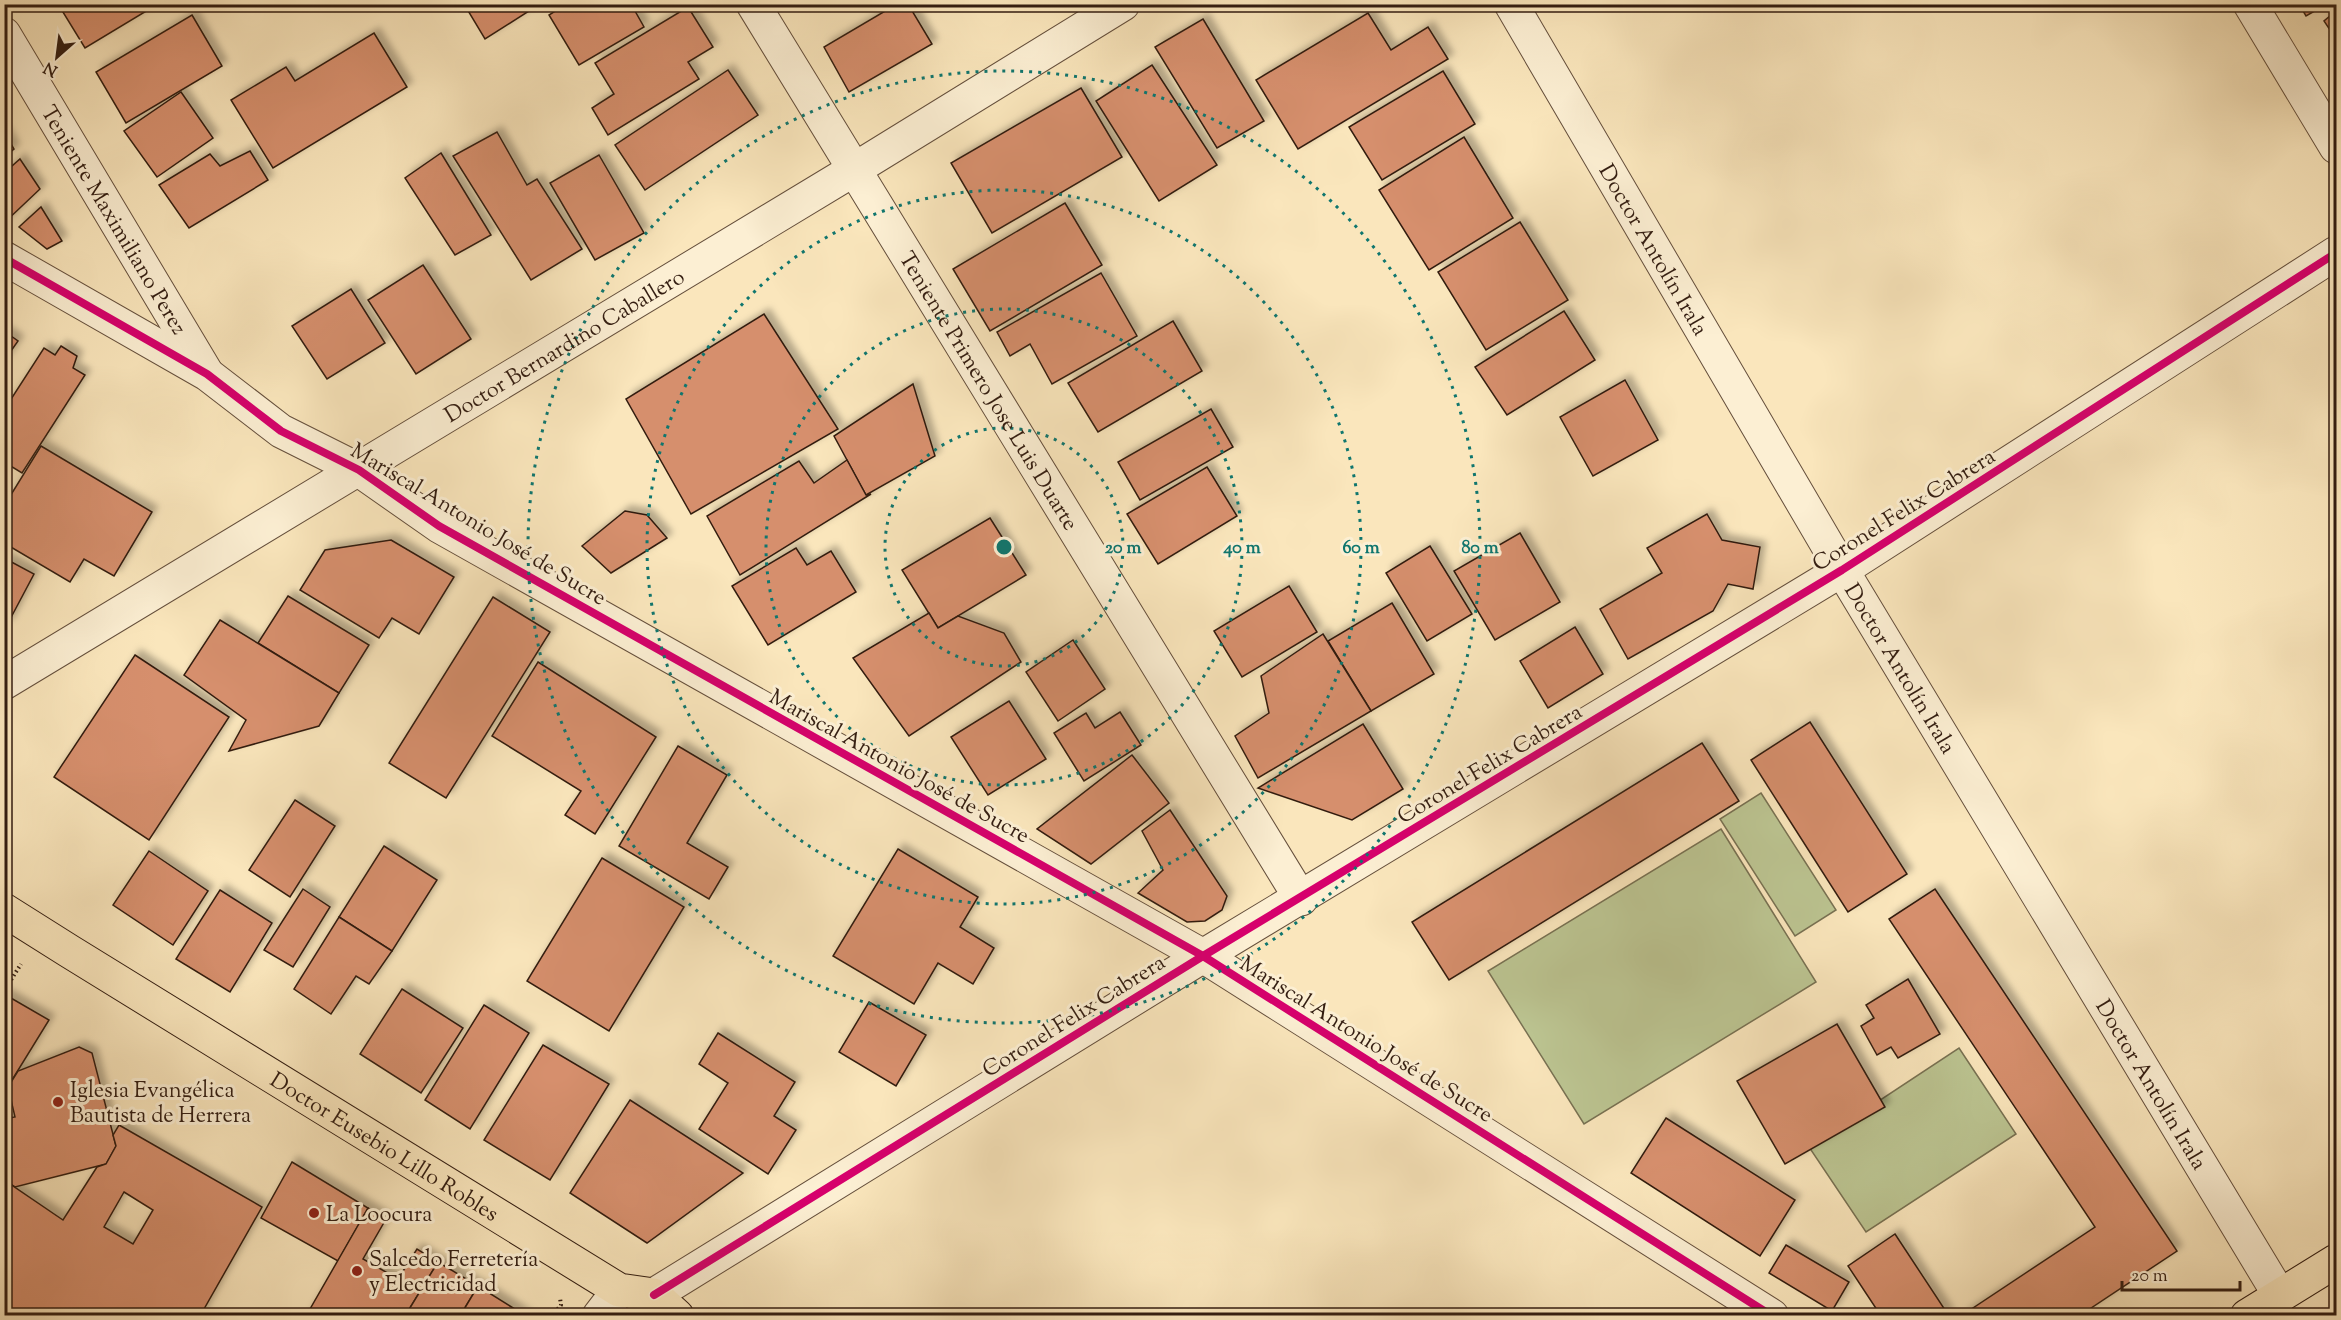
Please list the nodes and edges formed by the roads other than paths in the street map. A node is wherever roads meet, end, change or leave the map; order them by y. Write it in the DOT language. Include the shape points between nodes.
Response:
graph roads {
  1 [pos="753,4"];
  2 [pos="1123,4"];
  3 [pos="1511,4"];
  4 [pos="2250,4"];
  5 [pos="4,34"];
  6 [pos="2337,147"];
  7 [pos="855,169"];
  8 [pos="2337,252"];
  9 [pos="4,258"];
  10 [pos="207,374"];
  11 [pos="359,470"];
  12 [pos="1842,570"];
  13 [pos="4,683"];
  14 [pos="1301,899"];
  15 [pos="4,910"];
  16 [pos="1203,956"];
  17 [pos="2337,1261"];
  18 [pos="620,1290"];
  19 [pos="2280,1296"];
  20 [pos="666,1305"];
  21 [pos="599,1316"];
  22 [pos="1772,1316"];
  23 [pos="2247,1316"];
  1 -- 7 [label="street, Teniente Primero Jose Luis Duarte"];
  2 -- 7 [label="street, Doctor Bernardino Caballero"];
  3 -- 12 [label="street, Doctor Antolín Irala"];
  4 -- 6 [label="street"];
  5 -- 10 [label="street, Teniente Maximiliano Perez"];
  7 -- 11 [label="street, Doctor Bernardino Caballero"];
  7 -- 14 [label="street, Teniente Primero Jose Luis Duarte"];
  8 -- 12 [label="street, Coronel Felix Cabrera"];
  9 -- 10 [label="street, Mariscal Antonio José de Sucre"];
  10 -- 11 [label="street, Mariscal Antonio José de Sucre" via="281,431"];
  11 -- 13 [label="street, Doctor Bernardino Caballero"];
  11 -- 16 [label="street, Mariscal Antonio José de Sucre" via="439,526"];
  12 -- 14 [label="street, Coronel Felix Cabrera"];
  12 -- 19 [label="street, Doctor Antolín Irala"];
  14 -- 16 [label="street, Coronel Felix Cabrera"];
  15 -- 18 [label="main road, Doctor Eusebio Lillo Robles"];
  16 -- 20 [label="street, Coronel Felix Cabrera"];
  16 -- 22 [label="street, Mariscal Antonio José de Sucre"];
  17 -- 19 [label="main road"];
  18 -- 20 [label="main road, Doctor Eusebio Lillo Robles"];
  18 -- 21 [label="street"];
  19 -- 23 [label="main road"];
}
